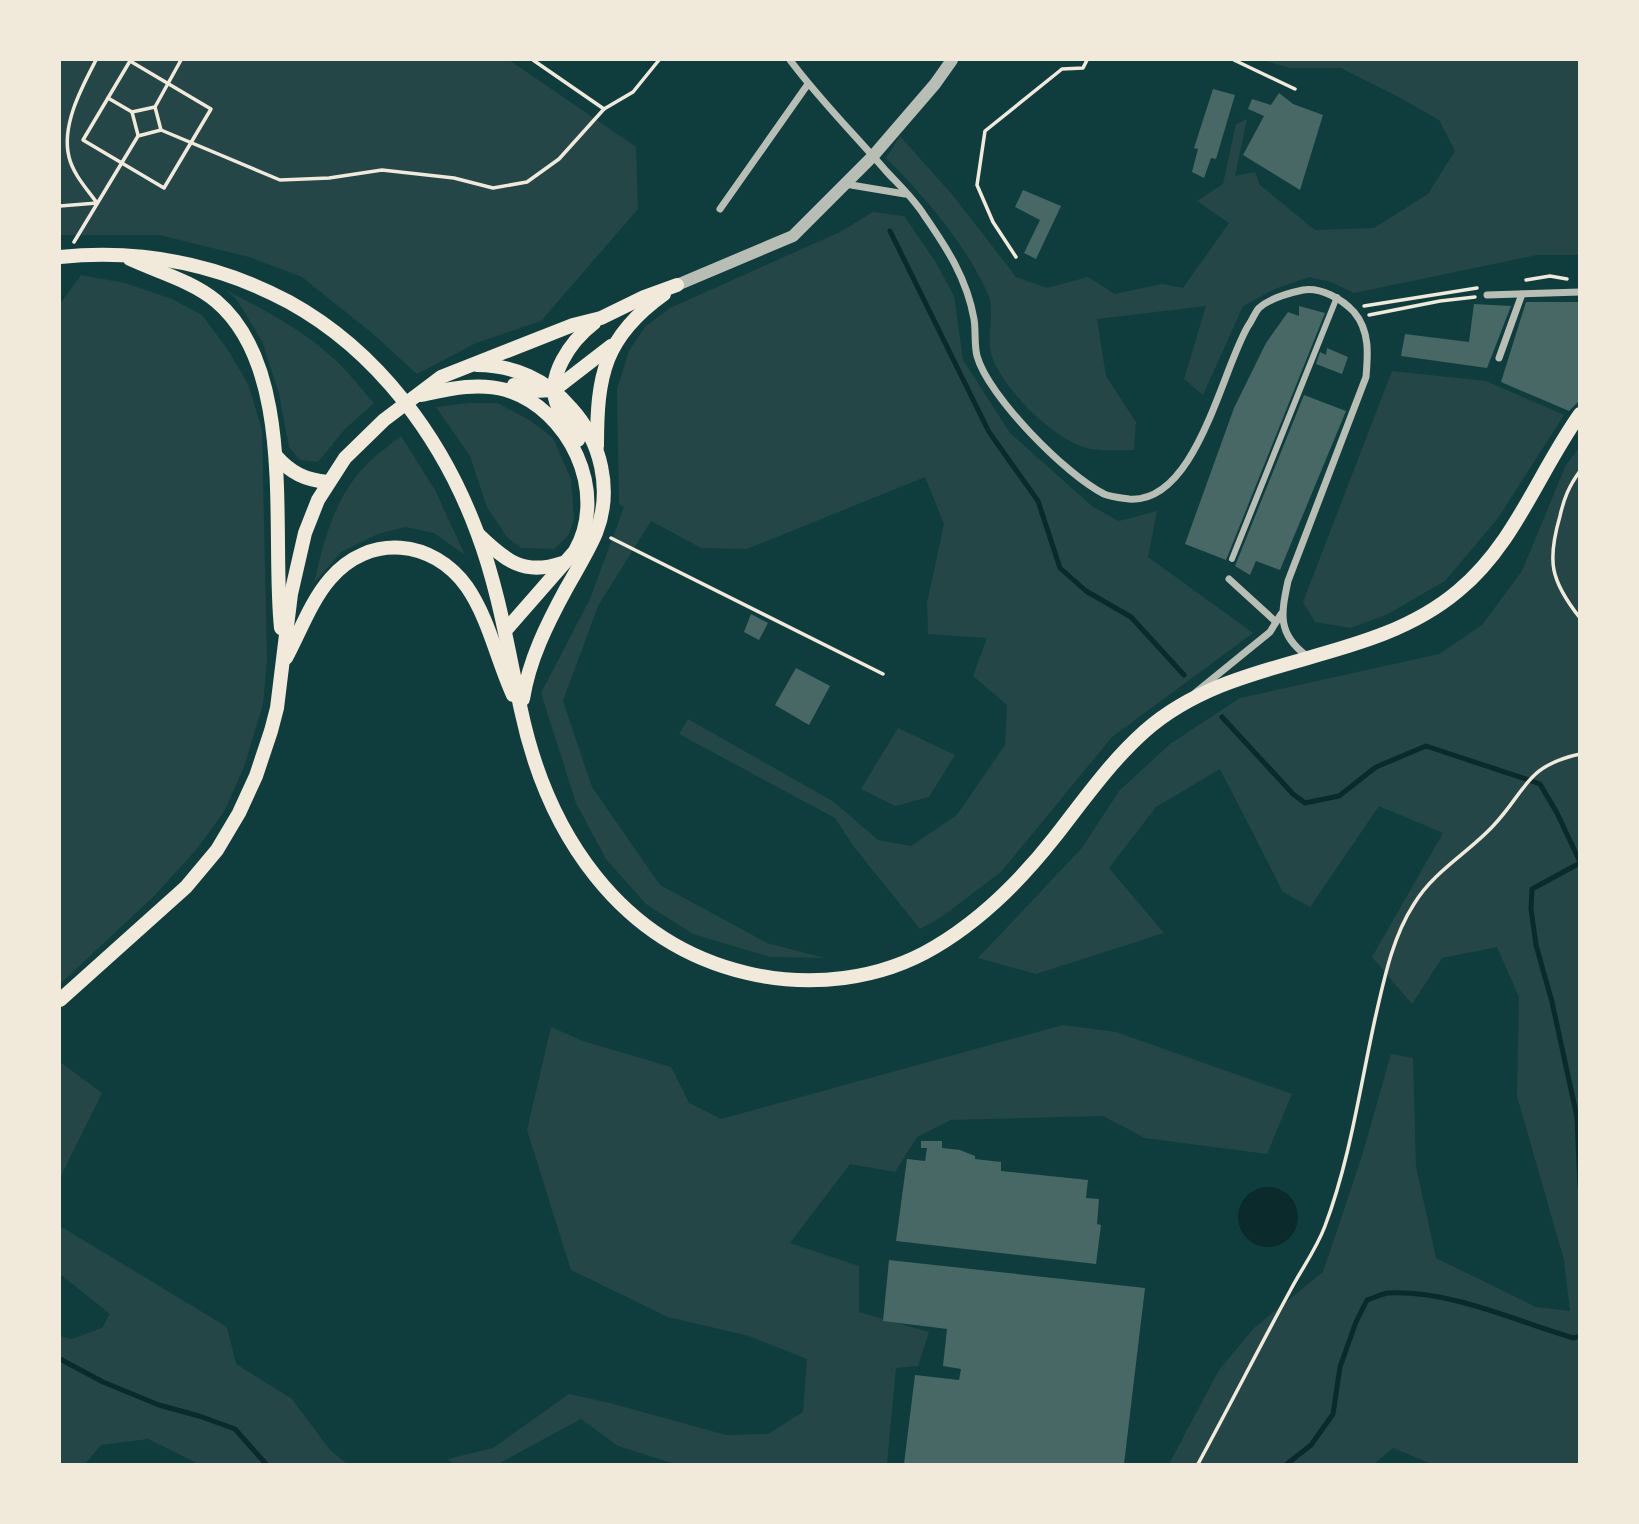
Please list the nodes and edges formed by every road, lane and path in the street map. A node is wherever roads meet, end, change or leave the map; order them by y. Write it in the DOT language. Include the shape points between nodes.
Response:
graph roads {
  1 [pos="96,60"];
  2 [pos="181,60"];
  3 [pos="533,60"];
  4 [pos="659,60"];
  5 [pos="790,60"];
  6 [pos="952,60"];
  7 [pos="1087,60"];
  8 [pos="1234,60"];
  9 [pos="168,84"];
  10 [pos="808,84"];
  11 [pos="1295,89"];
  12 [pos="108,98"];
  13 [pos="155,107"];
  14 [pos="604,109"];
  15 [pos="132,112"];
  16 [pos="161,130"];
  17 [pos="138,136"];
  18 [pos="191,143"];
  19 [pos="873,156"];
  20 [pos="121,163"];
  21 [pos="845,184"];
  22 [pos="906,194"];
  23 [pos="97,203"];
  24 [pos="60,206"];
  25 [pos="720,209"];
  26 [pos="87,219"];
  27 [pos="120,254"];
  28 [pos="60,257"];
  29 [pos="1016,257"];
  30 [pos="1570,279"];
  31 [pos="1523,280"];
  32 [pos="677,285"];
  33 [pos="1483,287"];
  34 [pos="1580,292"];
  35 [pos="1522,294"];
  36 [pos="1487,295"];
  37 [pos="1337,297"];
  38 [pos="1355,314"];
  39 [pos="601,317"];
  40 [pos="614,344"];
  41 [pos="1499,358"];
  42 [pos="471,365"];
  43 [pos="478,386"];
  44 [pos="554,390"];
  45 [pos="416,396"];
  46 [pos="1580,414"];
  47 [pos="597,447"];
  48 [pos="275,456"];
  49 [pos="1580,471"];
  50 [pos="584,476"];
  51 [pos="328,482"];
  52 [pos="597,531"];
  53 [pos="478,534"];
  54 [pos="1231,559"];
  55 [pos="564,563"];
  56 [pos="1229,579"];
  57 [pos="1281,614"];
  58 [pos="1580,618"];
  59 [pos="1276,622"];
  60 [pos="505,631"];
  61 [pos="1307,656"];
  62 [pos="283,661"];
  63 [pos="883,674"];
  64 [pos="1186,701"];
  65 [pos="521,710"];
  66 [pos="1580,754"];
  67 [pos="60,1000"];
  68 [pos="1198,1465"];
  1 -- 23 [label="path" via="68,128 68,155"];
  2 -- 9 [label="path"];
  3 -- 14 [label="path"];
  4 -- 14 [label="path" via="633,92"];
  5 -- 10 [label="street"];
  6 -- 19 [label="street"];
  7 -- 29 [label="path" via="1083,68 1062,69 985,131 977,185 993,222"];
  8 -- 11 [label="path"];
  9 -- 12 [label="path" via="130,61"];
  9 -- 13 [label="path"];
  9 -- 18 [label="path" via="211,109"];
  10 -- 19 [label="street"];
  10 -- 25 [label="street"];
  12 -- 15 [label="path"];
  12 -- 20 [label="path" via="83,140"];
  13 -- 15 [label="path"];
  13 -- 16 [label="path"];
  14 -- 18 [label="path" via="559,159 527,182 494,188 454,178 382,170 280,180"];
  15 -- 17 [label="path"];
  16 -- 17 [label="path"];
  16 -- 18 [label="path"];
  17 -- 20 [label="path"];
  18 -- 20 [label="path" via="164,188"];
  19 -- 21 [label="street"];
  19 -- 22 [label="street"];
  20 -- 23 [label="path"];
  21 -- 22 [label="street"];
  21 -- 32 [label="street" via="793,236"];
  22 -- 37 [label="street" via="933,228 966,284 977,356 989,382 1028,430 1074,474 1106,495 1151,496 1174,481 1190,459 1259,308 1287,293 1311,289"];
  23 -- 24 [label="path"];
  23 -- 26 [label="path"];
  27 -- 28 [label="main road"];
  27 -- 48 [label="main road" via="206,293 227,312 262,375"];
  27 -- 53 [label="main road" via="197,265 254,285 310,315 368,360 417,419 453,478"];
  30 -- 31 [label="path"];
  32 -- 39 [label="main road"];
  32 -- 40 [label="main road" via="650,304"];
  33 -- 38 [label="path" via="1364,306"];
  34 -- 35 [label="street"];
  35 -- 36 [label="street"];
  35 -- 41 [label="street"];
  36 -- 38 [label="path"];
  37 -- 38 [label="street"];
  37 -- 54 [label="street"];
  38 -- 57 [label="street" via="1363,326 1368,351 1366,377 1288,581"];
  39 -- 42 [label="main road"];
  39 -- 44 [label="main road" via="570,346"];
  40 -- 44 [label="main road"];
  40 -- 47 [label="main road" via="599,393"];
  42 -- 44 [label="main road" via="508,368"];
  42 -- 45 [label="main road" via="441,377"];
  43 -- 44 [label="main road" via="500,382 534,391"];
  43 -- 45 [label="main road"];
  43 -- 50 [label="main road" via="521,396 550,416 576,453"];
  44 -- 47 [label="main road" via="576,412"];
  44 -- 50 [label="main road" via="557,406 576,433"];
  45 -- 51 [label="main road" via="354,448"];
  46 -- 61 [label="main road" via="1497,552 1458,592 1405,625"];
  47 -- 52 [label="main road" via="603,474"];
  48 -- 51 [label="main road" via="299,476"];
  48 -- 62 [label="main road"];
  49 -- 58 [label="path" via="1567,488 1551,546 1553,572"];
  50 -- 55 [label="main road" via="586,528"];
  51 -- 62 [label="main road" via="305,533"];
  52 -- 63 [label="path"];
  52 -- 65 [label="main road" via="537,648"];
  53 -- 55 [label="main road" via="516,565 542,568"];
  53 -- 60 [label="main road"];
  55 -- 60 [label="main road"];
  56 -- 59 [label="street"];
  57 -- 59 [label="street"];
  57 -- 61 [label="street" via="1297,649"];
  59 -- 64 [label="street" via="1270,632"];
  60 -- 65 [label="main road"];
  61 -- 64 [label="main road" via="1237,678"];
  62 -- 65 [label="main road" via="322,589 349,561 383,548 423,551 439,559 468,588"];
  62 -- 67 [label="main road" via="265,752 217,850 186,887"];
  64 -- 65 [label="main road" via="1125,749 1027,870 963,929 906,962 851,978 821,981 769,978 720,966 680,948 622,908 577,852 560,820 544,786"];
  66 -- 68 [label="path" via="1538,770 1486,834 1430,883 1403,923 1383,983 1325,1226"];
}
